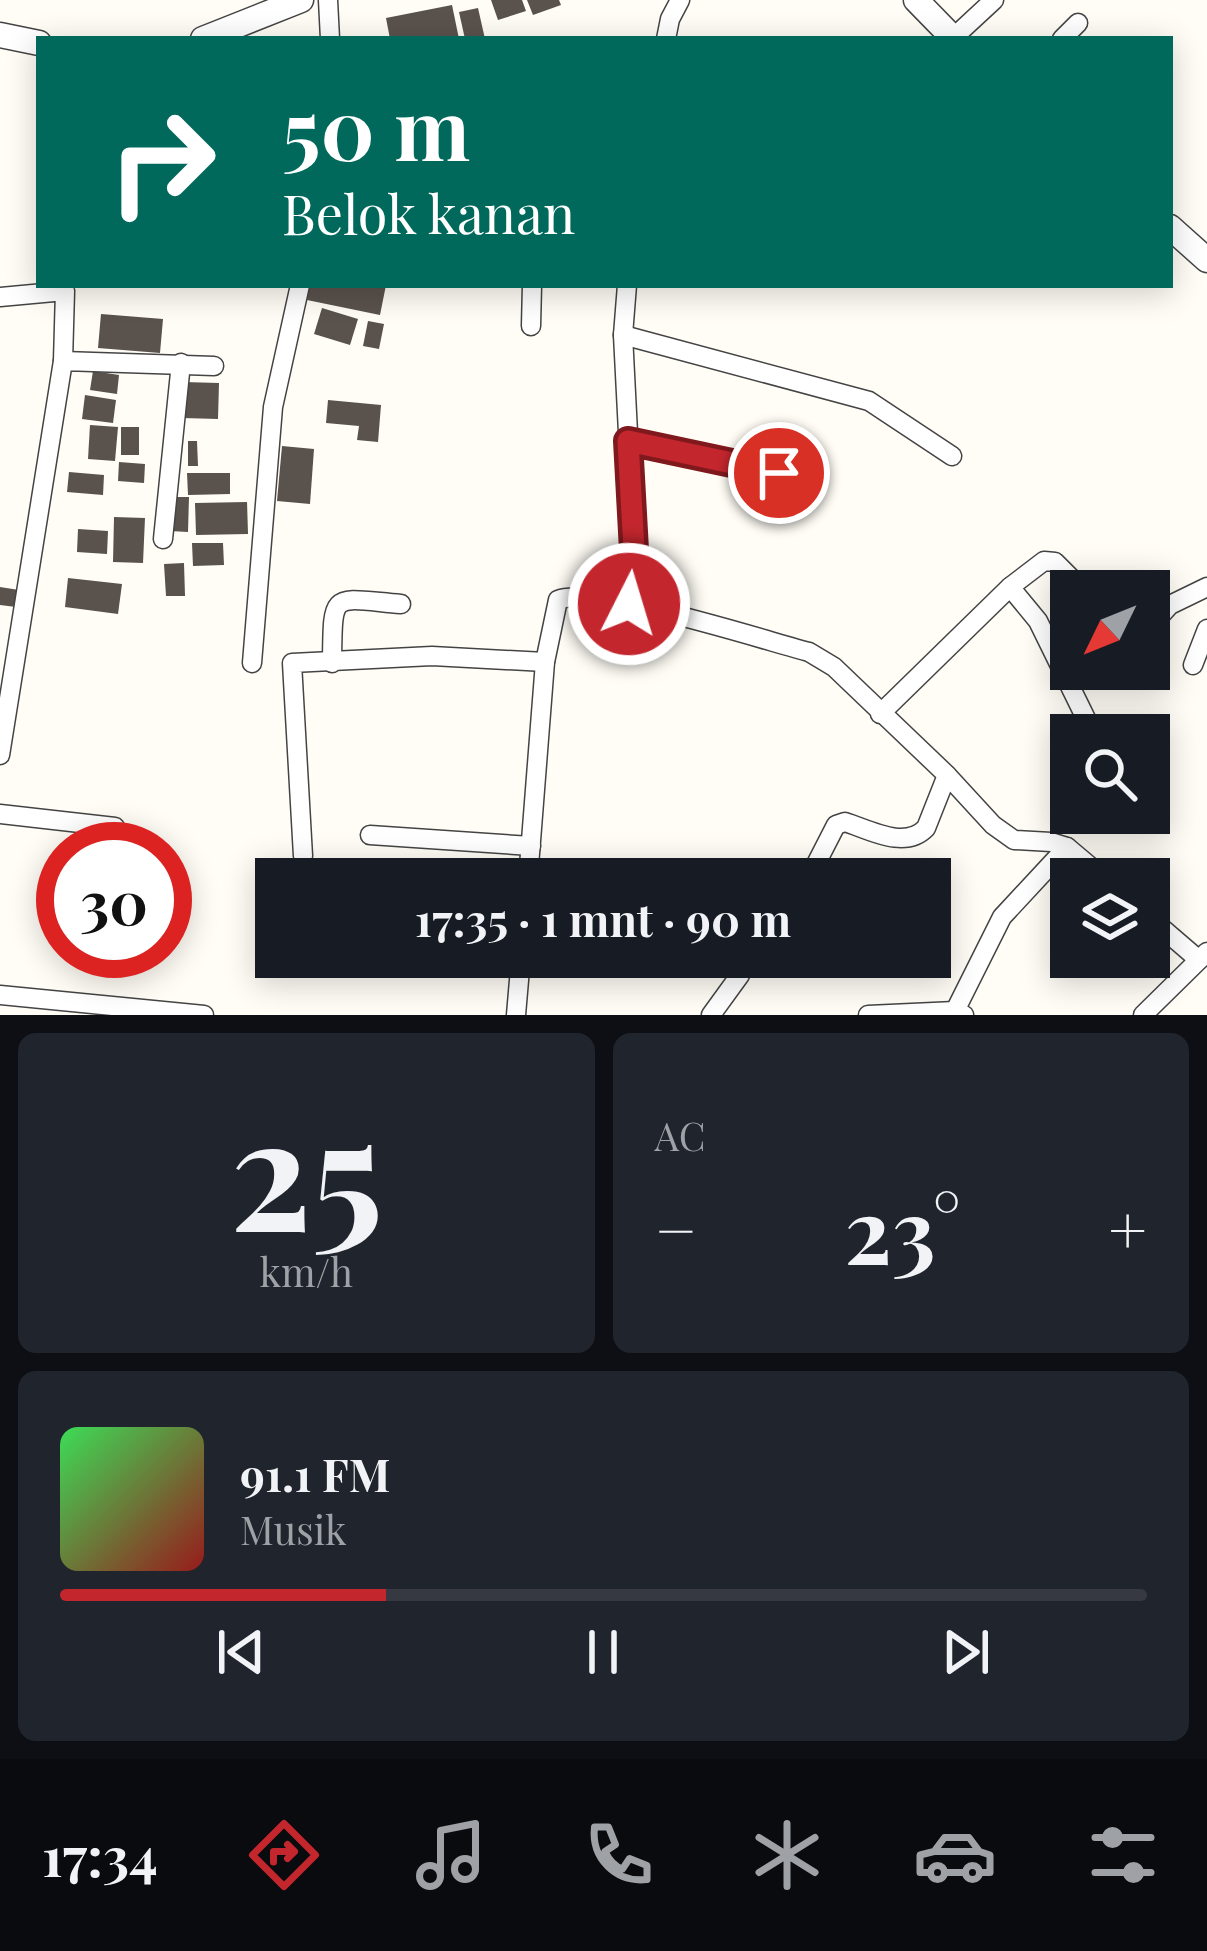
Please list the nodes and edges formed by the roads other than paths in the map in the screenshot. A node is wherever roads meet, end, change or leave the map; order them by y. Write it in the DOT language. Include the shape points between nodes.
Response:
graph roads {
  1 [pos="301,0"];
  2 [pos="328,0"];
  3 [pos="680,0"];
  4 [pos="916,0"];
  5 [pos="994,0"];
  6 [pos="1078,23"];
  7 [pos="0,34"];
  8 [pos="211,36"];
  9 [pos="330,36"];
  10 [pos="667,36"];
  11 [pos="951,36"];
  12 [pos="957,36"];
  13 [pos="1065,36"];
  14 [pos="36,42"];
  15 [pos="1173,229"];
  16 [pos="1205,254"];
  17 [pos="66,288"];
  18 [pos="299,288"];
  19 [pos="532,288"];
  20 [pos="627,288"];
  21 [pos="0,297"];
  22 [pos="531,326"];
  23 [pos="622,335"];
  24 [pos="63,361"];
  25 [pos="181,363"];
  26 [pos="214,366"];
  27 [pos="628,441"];
  28 [pos="952,456"];
  29 [pos="779,473"];
  30 [pos="163,539"];
  31 [pos="1064,570"];
  32 [pos="1010,587"];
  33 [pos="1207,587"];
  34 [pos="401,604"];
  35 [pos="629,604"];
  36 [pos="1170,605"];
  37 [pos="1207,629"];
  38 [pos="545,662"];
  39 [pos="252,663"];
  40 [pos="332,663"];
  41 [pos="1192,665"];
  42 [pos="880,714"];
  43 [pos="1084,714"];
  44 [pos="0,754"];
  45 [pos="947,775"];
  46 [pos="0,814"];
  47 [pos="71,822"];
  48 [pos="370,835"];
  49 [pos="531,847"];
  50 [pos="1067,847"];
  51 [pos="303,856"];
  52 [pos="530,858"];
  53 [pos="818,858"];
  54 [pos="1080,858"];
  55 [pos="1170,932"];
  56 [pos="1203,956"];
  57 [pos="519,978"];
  58 [pos="738,978"];
  59 [pos="0,995"];
  60 [pos="959,1013"];
  61 [pos="203,1015"];
  62 [pos="516,1015"];
  63 [pos="711,1015"];
  64 [pos="868,1015"];
  65 [pos="1142,1015"];
  1 -- 8 [label="street"];
  2 -- 9 [label="street"];
  3 -- 10 [label="street"];
  4 -- 11 [label="street"];
  5 -- 12 [label="street"];
  6 -- 13 [label="street"];
  7 -- 14 [label="street"];
  15 -- 16 [label="street"];
  17 -- 21 [label="street"];
  17 -- 24 [label="street"];
  18 -- 39 [label="street" via="273,407"];
  19 -- 22 [label="street"];
  20 -- 23 [label="street"];
  23 -- 27 [label="street"];
  23 -- 28 [label="street" via="869,401"];
  24 -- 25 [label="street"];
  24 -- 44 [label="street"];
  25 -- 26 [label="street"];
  25 -- 30 [label="street"];
  27 -- 29 [label="street"];
  27 -- 35 [label="street"];
  31 -- 32 [label="street" via="1044,562"];
  32 -- 42 [label="street"];
  32 -- 43 [label="street" via="1038,621"];
  33 -- 36 [label="street"];
  34 -- 40 [label="street" via="337,604"];
  35 -- 38 [label="street" via="560,598"];
  35 -- 42 [label="street" via="809,652"];
  37 -- 41 [label="street"];
  38 -- 40 [label="street" via="432,656"];
  38 -- 49 [label="street"];
  40 -- 51 [label="street" via="292,663"];
  42 -- 45 [label="street"];
  45 -- 50 [label="street" via="1014,840"];
  45 -- 53 [label="street" via="920,835 904,840 845,822"];
  46 -- 47 [label="street"];
  48 -- 49 [label="street"];
  49 -- 52 [label="street"];
  50 -- 54 [label="street"];
  50 -- 60 [label="street" via="1002,916"];
  55 -- 56 [label="street"];
  56 -- 65 [label="street"];
  57 -- 62 [label="street"];
  58 -- 63 [label="street"];
  59 -- 61 [label="street"];
  60 -- 64 [label="street"];
}
